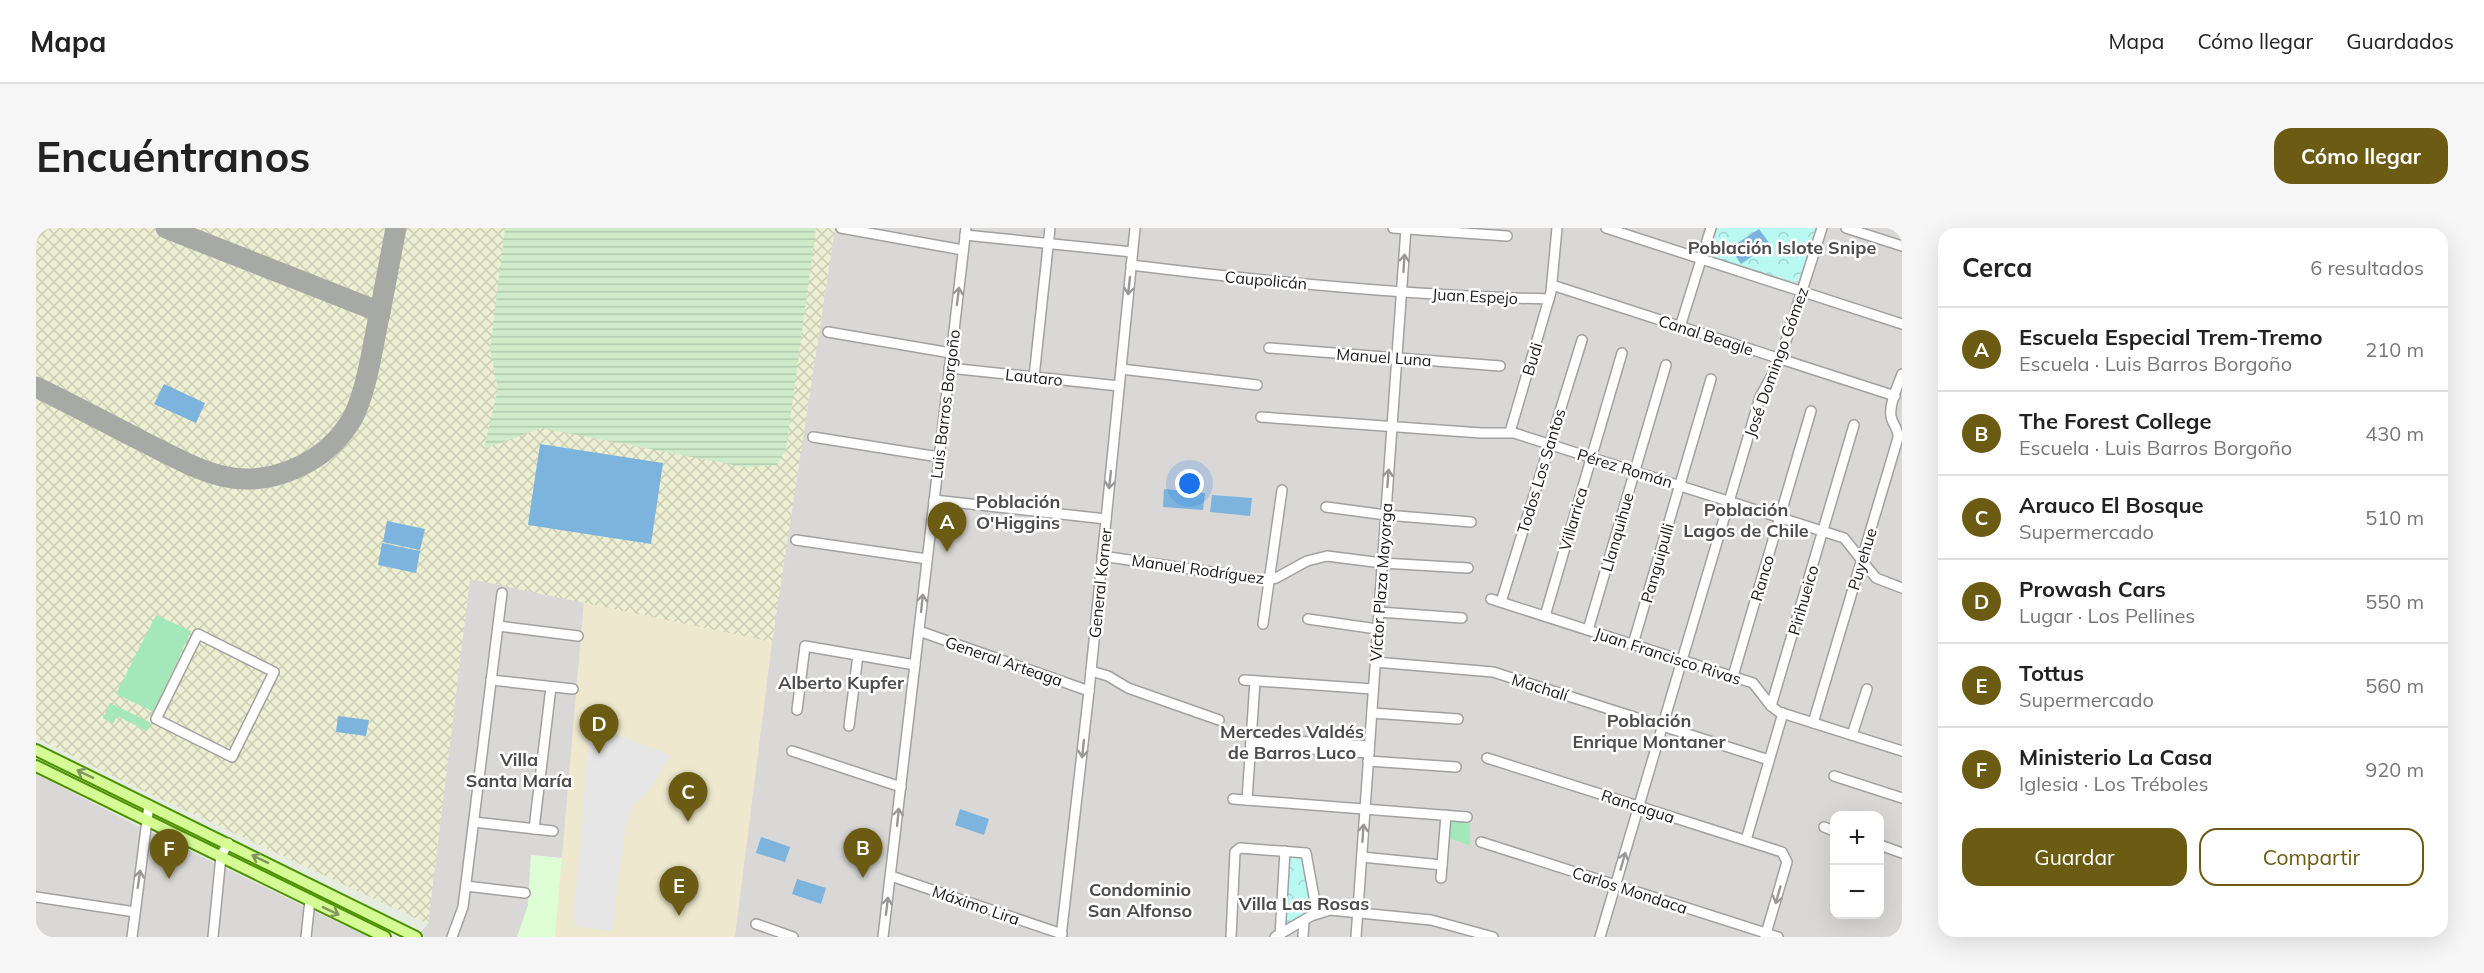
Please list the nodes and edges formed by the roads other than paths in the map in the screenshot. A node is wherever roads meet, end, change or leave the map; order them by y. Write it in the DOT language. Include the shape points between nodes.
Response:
graph roads {
  1 [pos="841,228"];
  2 [pos="1050,228"];
  3 [pos="1135,228"];
  4 [pos="1394,228"];
  5 [pos="1557,228"];
  6 [pos="1606,228"];
  7 [pos="1711,228"];
  8 [pos="1822,228"];
  9 [pos="1846,228"];
  10 [pos="1406,229"];
  11 [pos="965,231"];
  12 [pos="1507,236"];
  13 [pos="1048,243"];
  14 [pos="1902,246"];
  15 [pos="963,250"];
  16 [pos="1132,252"];
  17 [pos="1701,259"];
  18 [pos="1131,265"];
  19 [pos="1552,285"];
  20 [pos="1402,291"];
  21 [pos="1802,291"];
  22 [pos="1549,298"];
  23 [pos="1902,324"];
  24 [pos="1680,327"];
  25 [pos="828,332"];
  26 [pos="1582,340"];
  27 [pos="1269,348"];
  28 [pos="951,353"];
  29 [pos="1622,353"];
  30 [pos="1397,359"];
  31 [pos="1780,359"];
  32 [pos="1665,365"];
  33 [pos="1500,366"];
  34 [pos="949,368"];
  35 [pos="1121,369"];
  36 [pos="1902,374"];
  37 [pos="1034,377"];
  38 [pos="1711,379"];
  39 [pos="1257,385"];
  40 [pos="1119,386"];
  41 [pos="1897,402"];
  42 [pos="1811,411"];
  43 [pos="1261,417"];
  44 [pos="1854,425"];
  45 [pos="1392,427"];
  46 [pos="1510,432"];
  47 [pos="813,437"];
  48 [pos="1550,445"];
  49 [pos="939,457"];
  50 [pos="1592,458"];
  51 [pos="1634,471"];
  52 [pos="1680,486"];
  53 [pos="1282,490"];
  54 [pos="934,500"];
  55 [pos="1729,501"];
  56 [pos="1326,507"];
  57 [pos="1386,515"];
  58 [pos="1780,517"];
  59 [pos="1106,519"];
  60 [pos="1471,522"];
  61 [pos="1823,531"];
  62 [pos="796,540"];
  63 [pos="1102,556"];
  64 [pos="927,559"];
  65 [pos="1862,560"];
  66 [pos="1382,563"];
  67 [pos="1468,568"];
  68 [pos="1269,580"];
  69 [pos="1902,588"];
  70 [pos="502,592"];
  71 [pos="1496,601"];
  72 [pos="1379,612"];
  73 [pos="1545,616"];
  74 [pos="1462,618"];
  75 [pos="1308,619"];
  76 [pos="1263,624"];
  77 [pos="498,626"];
  78 [pos="1377,629"];
  79 [pos="1588,630"];
  80 [pos="919,631"];
  81 [pos="578,636"];
  82 [pos="1633,644"];
  83 [pos="858,656"];
  84 [pos="1682,660"];
  85 [pos="1375,662"];
  86 [pos="915,665"];
  87 [pos="1091,671"];
  88 [pos="1733,676"];
  89 [pos="491,680"];
  90 [pos="1244,680"];
  91 [pos="1255,681"];
  92 [pos="551,687"];
  93 [pos="573,689"];
  94 [pos="1867,689"];
  95 [pos="1373,690"];
  96 [pos="1089,691"];
  97 [pos="1771,706"];
  98 [pos="797,710"];
  99 [pos="1372,713"];
  100 [pos="1783,713"];
  101 [pos="1458,719"];
  102 [pos="1219,720"];
  103 [pos="1813,723"];
  104 [pos="849,726"];
  105 [pos="1663,726"];
  106 [pos="1852,735"];
  107 [pos="1251,742"];
  108 [pos="36,750"];
  109 [pos="792,751"];
  110 [pos="1902,751"];
  111 [pos="1369,753"];
  112 [pos="232,757"];
  113 [pos="1487,758"];
  114 [pos="1769,760"];
  115 [pos="36,766"];
  116 [pos="1456,767"];
  117 [pos="1834,776"];
  118 [pos="901,787"];
  119 [pos="1902,798"];
  120 [pos="1233,799"];
  121 [pos="1247,800"];
  122 [pos="149,805"];
  123 [pos="1639,806"];
  124 [pos="1365,808"];
  125 [pos="1446,815"];
  126 [pos="1467,818"];
  127 [pos="147,819"];
  128 [pos="474,822"];
  129 [pos="1824,827"];
  130 [pos="534,829"];
  131 [pos="1830,829"];
  132 [pos="553,831"];
  133 [pos="1746,840"];
  134 [pos="1481,842"];
  135 [pos="228,843"];
  136 [pos="1884,846"];
  137 [pos="1285,852"];
  138 [pos="1902,853"];
  139 [pos="221,856"];
  140 [pos="1362,857"];
  141 [pos="1442,865"];
  142 [pos="891,876"];
  143 [pos="1442,878"];
  144 [pos="466,886"];
  145 [pos="1616,886"];
  146 [pos="525,893"];
  147 [pos="36,897"];
  148 [pos="310,900"];
  149 [pos="135,912"];
  150 [pos="1358,912"];
  151 [pos="1317,913"];
  152 [pos="1304,921"];
  153 [pos="756,924"];
  154 [pos="1062,935"];
  155 [pos="1766,935"];
  156 [pos="1278,936"];
  157 [pos="132,937"];
  158 [pos="213,937"];
  159 [pos="306,937"];
  160 [pos="385,937"];
  161 [pos="416,937"];
  162 [pos="452,937"];
  163 [pos="793,937"];
  164 [pos="883,937"];
  165 [pos="1231,937"];
  166 [pos="1303,937"];
  167 [pos="1356,937"];
  168 [pos="1492,937"];
  169 [pos="1600,937"];
  170 [pos="1778,937"];
  1 -- 15 [label="street"];
  2 -- 13 [label="street"];
  3 -- 16 [label="street, General Korner"];
  4 -- 10 [label="street"];
  5 -- 19 [label="street, Budi"];
  6 -- 17 [label="street"];
  7 -- 17 [label="street"];
  8 -- 21 [label="street, José Domingo Gómez"];
  9 -- 14 [label="street"];
  10 -- 12 [label="street"];
  20 -- 10 [label="street, Víctor Plaza Mayorga, one-way"];
  11 -- 13 [label="street"];
  11 -- 15 [label="street, Luis Barros Borgoño"];
  13 -- 16 [label="street"];
  13 -- 37 [label="street"];
  28 -- 15 [label="street, Luis Barros Borgoño, one-way"];
  16 -- 18 [label="street, General Korner"];
  17 -- 21 [label="street"];
  17 -- 24 [label="street"];
  18 -- 20 [label="street, Caupolicán"];
  18 -- 35 [label="street, General Korner, one-way"];
  19 -- 22 [label="street, Budi"];
  19 -- 24 [label="street, Canal Beagle"];
  20 -- 22 [label="street, Juan Espejo"];
  20 -- 30 [label="street, Víctor Plaza Mayorga"];
  21 -- 23 [label="street"];
  21 -- 31 [label="street, José Domingo Gómez"];
  22 -- 46 [label="street, Budi"];
  24 -- 31 [label="street, Canal Beagle"];
  25 -- 28 [label="street"];
  26 -- 48 [label="street, Todos Los Santos"];
  27 -- 30 [label="street, Manuel Luna"];
  28 -- 34 [label="street, Luis Barros Borgoño"];
  29 -- 50 [label="street, Villarrica"];
  30 -- 33 [label="street, Manuel Luna"];
  30 -- 45 [label="street, Víctor Plaza Mayorga"];
  31 -- 41 [label="street, Canal Beagle"];
  31 -- 55 [label="street, José Domingo Gómez" via="1760,397"];
  32 -- 51 [label="street, Llanquihue"];
  34 -- 37 [label="street, Lautaro"];
  34 -- 49 [label="street, Luis Barros Borgoño"];
  35 -- 39 [label="street"];
  35 -- 40 [label="street, General Korner"];
  36 -- 41 [label="street"];
  37 -- 40 [label="street, Lautaro"];
  38 -- 52 [label="street, Panguipulli"];
  40 -- 59 [label="street, General Korner, one-way"];
  41 -- 65 [label="street, Puyehue" via="1891,415 1898,438"];
  42 -- 58 [label="street, Ranco"];
  43 -- 45 [label="street, Pérez Román"];
  44 -- 61 [label="street, Pirihueico"];
  45 -- 46 [label="street, Pérez Román"];
  57 -- 45 [label="street, Víctor Plaza Mayorga, one-way"];
  46 -- 48 [label="street, Pérez Román"];
  47 -- 49 [label="street"];
  48 -- 50 [label="street, Pérez Román"];
  48 -- 71 [label="street, Todos Los Santos"];
  49 -- 54 [label="street, Luis Barros Borgoño"];
  50 -- 51 [label="street, Pérez Román"];
  50 -- 73 [label="street, Villarrica"];
  51 -- 52 [label="street, Pérez Román"];
  51 -- 79 [label="street, Llanquihue"];
  52 -- 55 [label="street, Pérez Román"];
  52 -- 82 [label="street, Panguipulli"];
  53 -- 68 [label="street"];
  54 -- 59 [label="street"];
  54 -- 64 [label="street, Luis Barros Borgoño"];
  55 -- 58 [label="street, Pérez Román"];
  55 -- 84 [label="street, José Domingo Gómez"];
  56 -- 57 [label="street"];
  57 -- 60 [label="street"];
  57 -- 66 [label="street, Víctor Plaza Mayorga"];
  58 -- 61 [label="street, Pérez Román"];
  58 -- 88 [label="street, Ranco"];
  59 -- 63 [label="street, General Korner"];
  61 -- 65 [label="street, Pérez Román" via="1846,539"];
  61 -- 97 [label="street, Pirihueico"];
  62 -- 64 [label="street"];
  63 -- 68 [label="street, Manuel Rodríguez"];
  63 -- 87 [label="street, General Korner"];
  80 -- 64 [label="street, Luis Barros Borgoño, one-way"];
  65 -- 69 [label="street, Pérez Román" via="1876,578"];
  65 -- 103 [label="street, Puyehue"];
  66 -- 67 [label="street, Manuel Rodríguez"];
  66 -- 68 [label="street, Manuel Rodríguez" via="1320,557"];
  66 -- 72 [label="street, Víctor Plaza Mayorga"];
  68 -- 76 [label="street"];
  70 -- 77 [label="street"];
  71 -- 73 [label="street, Juan Francisco Rivas"];
  72 -- 74 [label="street"];
  72 -- 78 [label="street, Víctor Plaza Mayorga"];
  73 -- 79 [label="street, Juan Francisco Rivas"];
  75 -- 78 [label="street"];
  77 -- 81 [label="street"];
  77 -- 89 [label="street"];
  78 -- 85 [label="street, Víctor Plaza Mayorga"];
  79 -- 82 [label="street, Juan Francisco Rivas"];
  80 -- 86 [label="street, Luis Barros Borgoño"];
  80 -- 96 [label="street, General Arteaga"];
  82 -- 84 [label="street, Juan Francisco Rivas"];
  83 -- 86 [label="street"];
  83 -- 98 [label="street" via="805,646"];
  83 -- 104 [label="street"];
  84 -- 88 [label="street, Juan Francisco Rivas"];
  84 -- 105 [label="street, José Domingo Gómez"];
  85 -- 95 [label="street, Víctor Plaza Mayorga"];
  85 -- 105 [label="street, Machalí" via="1486,670"];
  86 -- 118 [label="street, Luis Barros Borgoño"];
  87 -- 96 [label="street, General Korner"];
  87 -- 102 [label="street"];
  88 -- 97 [label="street, Juan Francisco Rivas" via="1756,684"];
  89 -- 92 [label="street"];
  89 -- 128 [label="street"];
  90 -- 91 [label="street"];
  91 -- 95 [label="street"];
  91 -- 107 [label="street"];
  92 -- 93 [label="street"];
  92 -- 130 [label="street"];
  94 -- 106 [label="street"];
  95 -- 99 [label="street, Víctor Plaza Mayorga"];
  96 -- 154 [label="street, General Korner, one-way"];
  97 -- 100 [label="street, Juan Francisco Rivas"];
  99 -- 101 [label="street"];
  99 -- 111 [label="street, Víctor Plaza Mayorga"];
  100 -- 103 [label="street, Juan Francisco Rivas"];
  100 -- 114 [label="street"];
  103 -- 106 [label="street, Juan Francisco Rivas"];
  105 -- 114 [label="street, Machalí"];
  105 -- 123 [label="street, José Domingo Gómez"];
  106 -- 110 [label="street, Juan Francisco Rivas"];
  107 -- 111 [label="street"];
  107 -- 121 [label="street"];
  122 -- 108 [label="main road, one-way"];
  109 -- 118 [label="street"];
  111 -- 116 [label="street"];
  111 -- 124 [label="street, Víctor Plaza Mayorga"];
  112 -- 112 [label="street" via="274,672 198,634 156,719"];
  113 -- 123 [label="street, Rancagua"];
  114 -- 133 [label="street"];
  115 -- 127 [label="main road"];
  117 -- 119 [label="street"];
  142 -- 118 [label="street, Luis Barros Borgoño, one-way"];
  120 -- 121 [label="street"];
  121 -- 124 [label="street"];
  122 -- 127 [label="street"];
  122 -- 135 [label="main road"];
  123 -- 133 [label="street, Rancagua"];
  145 -- 123 [label="street, José Domingo Gómez, one-way"];
  124 -- 125 [label="street"];
  140 -- 124 [label="street, Víctor Plaza Mayorga, one-way"];
  125 -- 126 [label="street"];
  125 -- 141 [label="street"];
  127 -- 139 [label="main road"];
  149 -- 127 [label="street, one-way"];
  128 -- 130 [label="street"];
  128 -- 144 [label="street"];
  129 -- 131 [label="street"];
  130 -- 132 [label="street"];
  133 -- 155 [label="street, Rancagua, one-way" via="1780,850 1786,856"];
  134 -- 145 [label="street, Carlos Mondaca"];
  135 -- 139 [label="street"];
  161 -- 135 [label="main road, one-way"];
  136 -- 138 [label="street"];
  137 -- 151 [label="street" via="1306,853"];
  137 -- 156 [label="street"];
  137 -- 165 [label="street" via="1237,849"];
  139 -- 148 [label="main road"];
  139 -- 158 [label="street"];
  140 -- 141 [label="street"];
  140 -- 150 [label="street, Víctor Plaza Mayorga"];
  141 -- 143 [label="street"];
  142 -- 154 [label="street, Máximo Lira"];
  164 -- 142 [label="street, Luis Barros Borgoño, one-way"];
  144 -- 146 [label="street"];
  144 -- 162 [label="street" via="462,912"];
  145 -- 155 [label="street, Carlos Mondaca"];
  145 -- 169 [label="street, José Domingo Gómez"];
  147 -- 149 [label="street"];
  148 -- 159 [label="street"];
  148 -- 160 [label="main road, one-way"];
  149 -- 157 [label="street"];
  150 -- 151 [label="street"];
  150 -- 167 [label="street, Víctor Plaza Mayorga"];
  150 -- 168 [label="street" via="1441,922"];
  151 -- 152 [label="street"];
  152 -- 156 [label="street"];
  152 -- 166 [label="street"];
  153 -- 163 [label="street"];
  155 -- 170 [label="street, Carlos Mondaca"];
}
